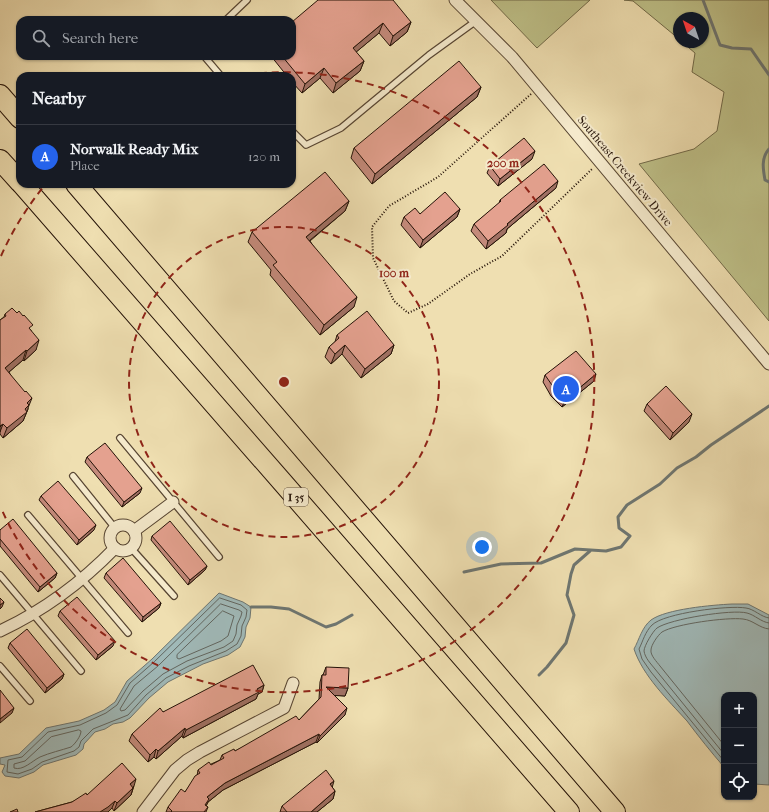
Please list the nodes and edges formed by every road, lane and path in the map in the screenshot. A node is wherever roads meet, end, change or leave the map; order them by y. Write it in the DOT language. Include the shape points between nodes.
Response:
graph roads {
  1 [pos="247,0"];
  2 [pos="455,0"];
  3 [pos="230,16"];
  4 [pos="476,21"];
  5 [pos="208,60"];
  6 [pos="218,72"];
  7 [pos="537,88"];
  8 [pos="0,95"];
  9 [pos="16,113"];
  10 [pos="296,135"];
  11 [pos="0,160"];
  12 [pos="599,161"];
  13 [pos="16,178"];
  14 [pos="25,188"];
  15 [pos="79,188"];
  16 [pos="769,364"];
  17 [pos="120,438"];
  18 [pos="73,476"];
  19 [pos="173,502"];
  20 [pos="28,515"];
  21 [pos="115,528"];
  22 [pos="134,531"];
  23 [pos="115,548"];
  24 [pos="131,548"];
  25 [pos="219,557"];
  26 [pos="0,574"];
  27 [pos="82,579"];
  28 [pos="174,596"];
  29 [pos="34,614"];
  30 [pos="0,631"];
  31 [pos="128,633"];
  32 [pos="0,666"];
  33 [pos="81,671"];
  34 [pos="293,683"];
  35 [pos="30,701"];
  36 [pos="143,812"];
  37 [pos="568,812"];
  38 [pos="615,812"];
  1 -- 3 [label="lane"];
  2 -- 4 [label="street, Southeast Creekview Drive"];
  4 -- 7 [label="street, Southeast Creekview Drive" via="512,57"];
  4 -- 10 [label="lane" via="429,55 340,128 306,145"];
  5 -- 6 [label="lane"];
  7 -- 12 [label="street, Southeast Creekview Drive"];
  7 -- 12 [label="path" via="438,177 389,206 372,227 373,258 394,301 408,313 428,304 470,274 502,256"];
  8 -- 9 [label="highway"];
  11 -- 13 [label="highway, I 35"];
  12 -- 16 [label="street, Southeast Creekview Drive"];
  14 -- 37 [label="highway, I 35"];
  15 -- 38 [label="highway"];
  17 -- 19 [label="lane"];
  18 -- 21 [label="lane"];
  19 -- 22 [label="street"];
  19 -- 25 [label="lane"];
  20 -- 27 [label="lane"];
  21 -- 22 [label="street" via="125,525"];
  21 -- 23 [label="street" via="110,538"];
  22 -- 24 [label="street" via="136,541"];
  23 -- 24 [label="street" via="124,551"];
  23 -- 27 [label="street"];
  24 -- 28 [label="lane"];
  26 -- 29 [label="lane"];
  27 -- 29 [label="street"];
  27 -- 31 [label="lane"];
  29 -- 30 [label="street"];
  29 -- 33 [label="lane"];
  32 -- 35 [label="lane"];
  34 -- 36 [label="street" via="284,708 187,760"];
}
